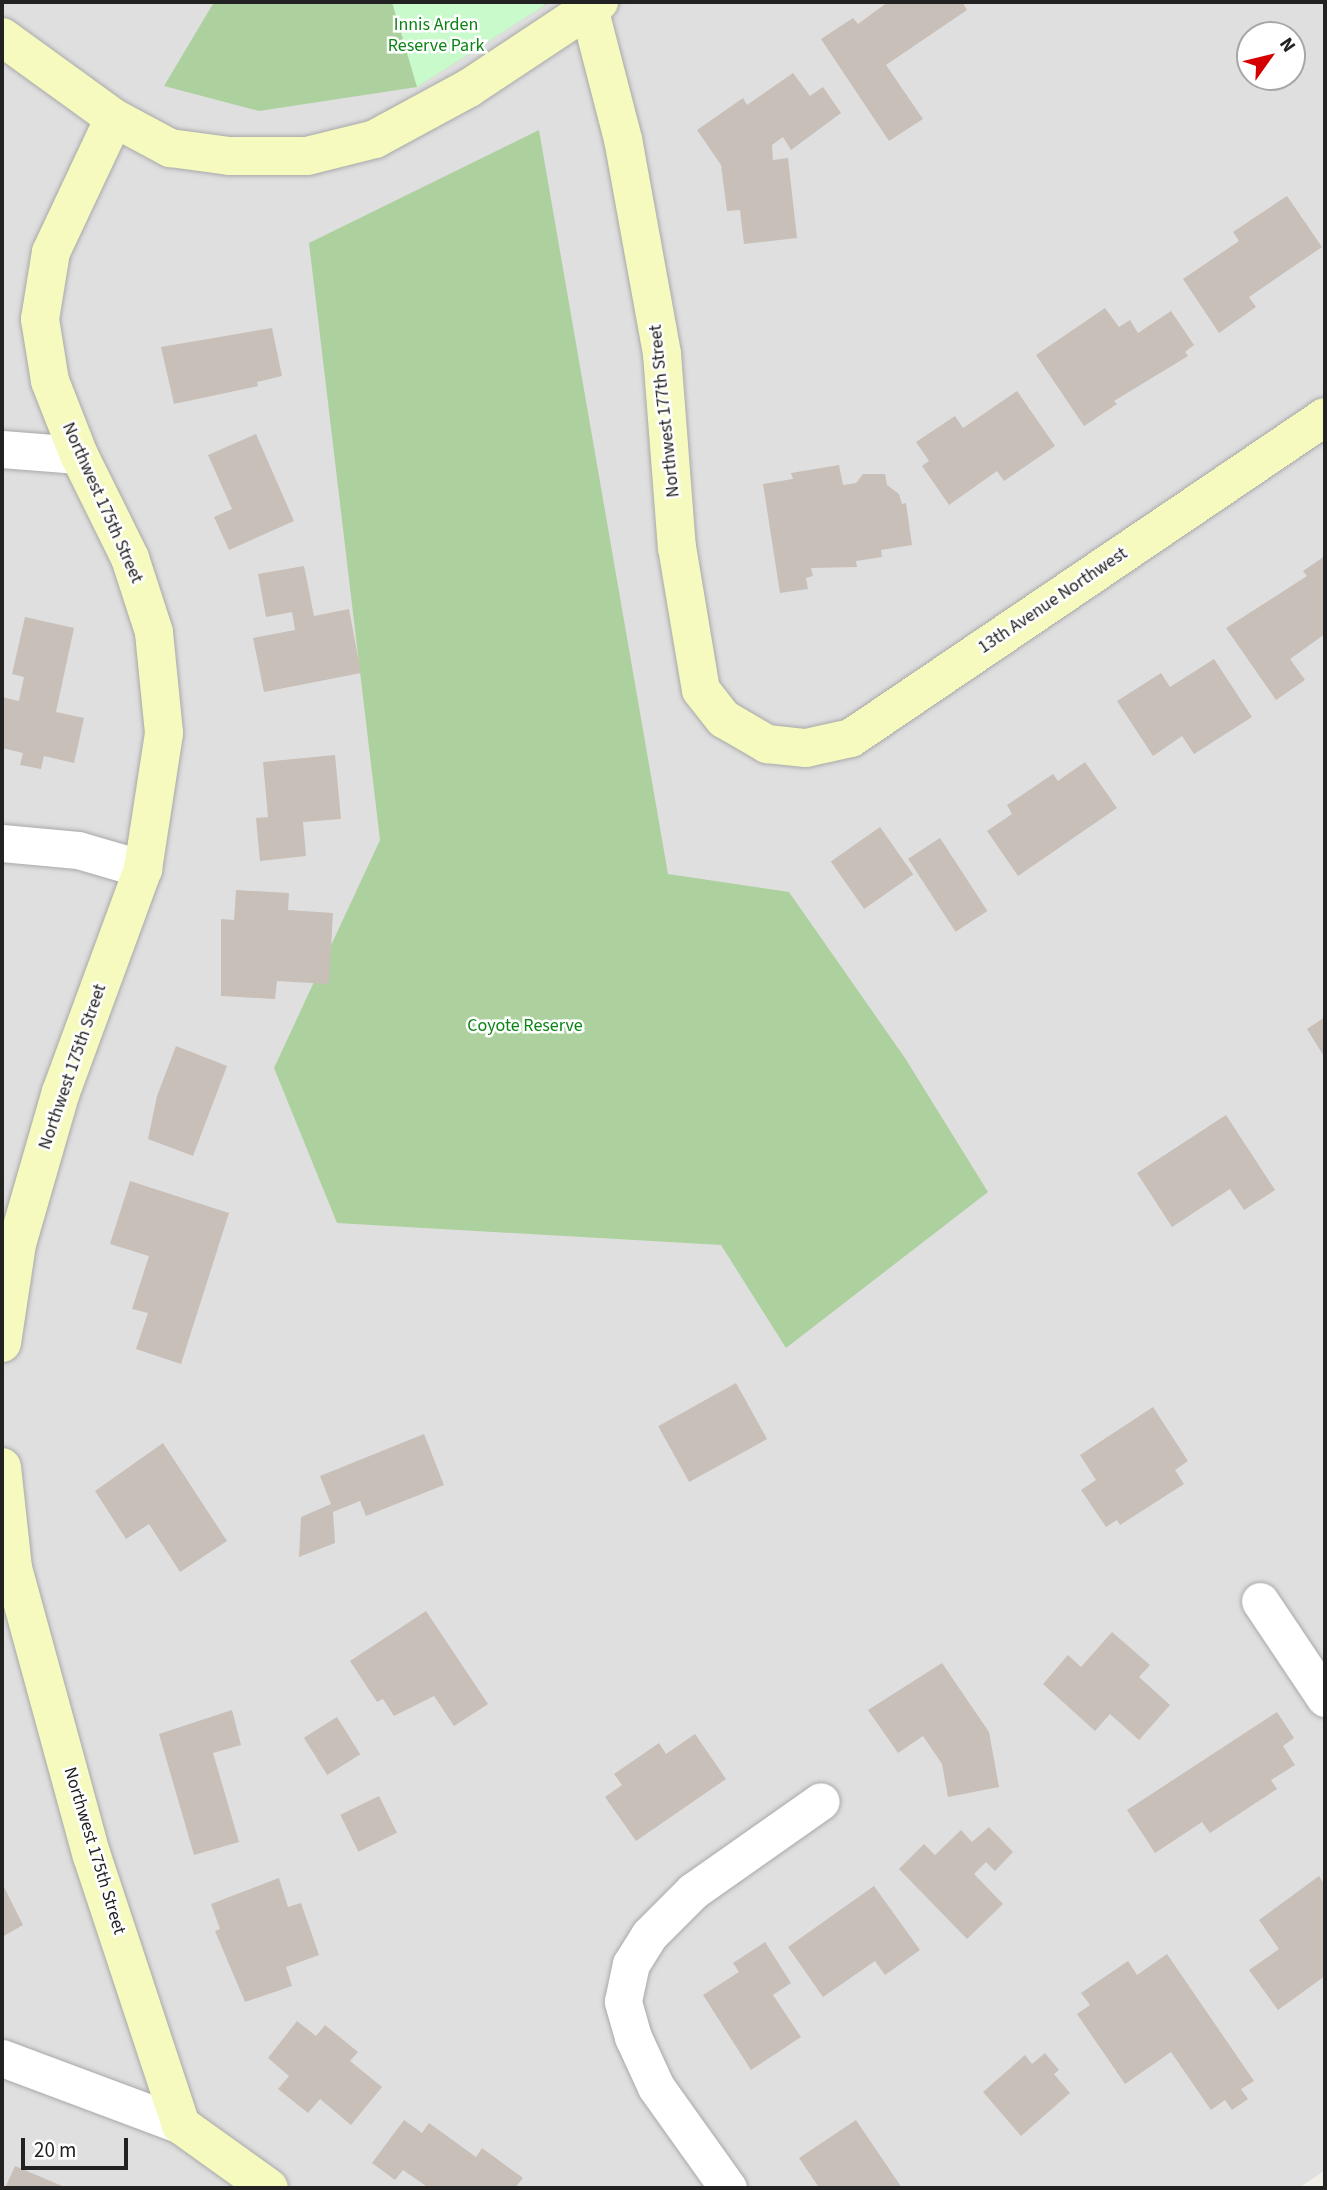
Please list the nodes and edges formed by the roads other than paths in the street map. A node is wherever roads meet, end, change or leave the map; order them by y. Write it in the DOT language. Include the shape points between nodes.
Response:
graph roads {
  1 [pos="594,5"];
  2 [pos="2,37"];
  3 [pos="114,118"];
  4 [pos="1325,416"];
  5 [pos="2,449"];
  6 [pos="79,455"];
  7 [pos="767,744"];
  8 [pos="2,843"];
  9 [pos="143,869"];
  10 [pos="2,1343"];
  11 [pos="2,1467"];
  12 [pos="1260,1601"];
  13 [pos="1325,1698"];
  14 [pos="821,1801"];
  15 [pos="2,2058"];
  16 [pos="181,2125"];
  17 [pos="269,2188"];
  18 [pos="728,2188"];
  1 -- 3 [label="street" via="469,89 374,139 307,156 229,156 170,148"];
  1 -- 7 [label="street, Northwest 177th Street" via="662,354 677,547 701,690 724,719"];
  2 -- 3 [label="street"];
  3 -- 6 [label="street, Northwest 175th Street" via="51,251 40,319 50,381"];
  4 -- 7 [label="street, 13th Avenue Northwest" via="851,738 806,748"];
  5 -- 6 [label="street"];
  6 -- 9 [label="street, Northwest 175th Street" via="131,558 154,632 164,733"];
  8 -- 9 [label="street" via="78,850"];
  9 -- 10 [label="street, Northwest 175th Street" via="61,1092 17,1244"];
  11 -- 16 [label="street, Northwest 175th Street" via="13,1568 92,1856"];
  12 -- 13 [label="street"];
  14 -- 18 [label="street" via="694,1891 649,1935 631,1964 623,2001 633,2037 656,2087"];
  15 -- 16 [label="street"];
  16 -- 17 [label="street"];
}
